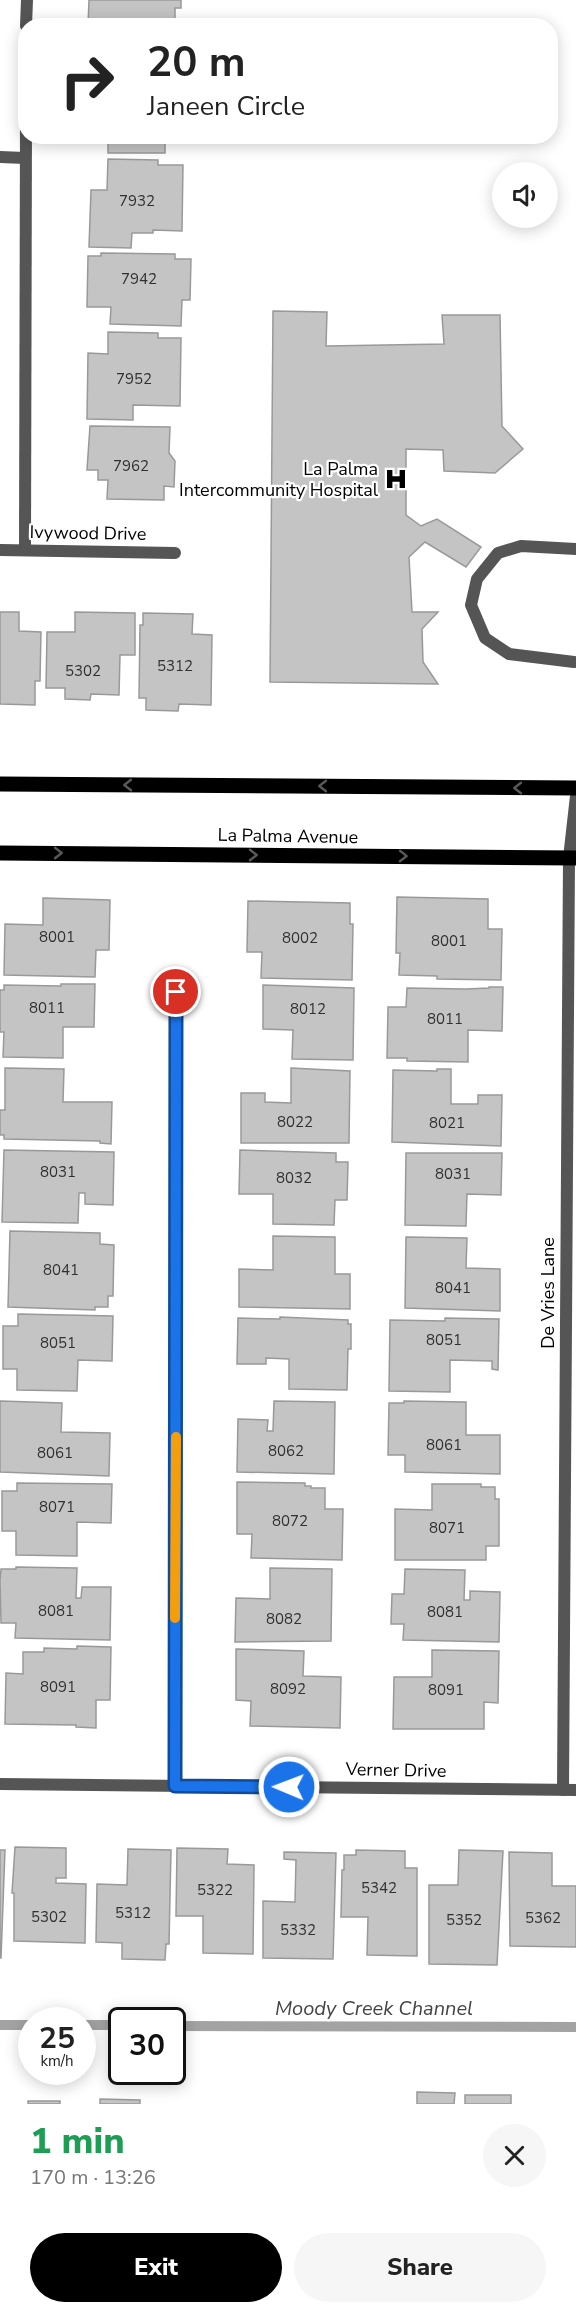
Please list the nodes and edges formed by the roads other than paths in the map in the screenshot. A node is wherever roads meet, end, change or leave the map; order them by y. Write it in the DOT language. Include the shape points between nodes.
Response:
graph roads {
  1 [pos="27,0"];
  2 [pos="26,18"];
  3 [pos="25,144"];
  4 [pos="0,157"];
  5 [pos="25,158"];
  6 [pos="576,549"];
  7 [pos="0,550"];
  8 [pos="25,550"];
  9 [pos="175,553"];
  10 [pos="574,662"];
  11 [pos="0,784"];
  12 [pos="576,788"];
  13 [pos="576,796"];
  14 [pos="0,853"];
  15 [pos="572,858"];
  16 [pos="176,992"];
  17 [pos="0,1784"];
  18 [pos="175,1786"];
  19 [pos="563,1790"];
  20 [pos="576,1790"];
  1 -- 2 [label="street"];
  3 -- 5 [label="street"];
  4 -- 5 [label="street"];
  5 -- 8 [label="street"];
  6 -- 10 [label="street" via="521,546 498,553 477,579 471,605 485,638 509,654"];
  7 -- 8 [label="street, Ivywood Drive"];
  8 -- 9 [label="street, Ivywood Drive"];
  12 -- 11 [label="main road, one-way"];
  13 -- 15 [label="street, De Vries Lane"];
  14 -- 15 [label="main road, La Palma Avenue, one-way"];
  15 -- 19 [label="street, De Vries Lane"];
  16 -- 18 [label="street"];
  17 -- 18 [label="street, Verner Drive"];
  18 -- 19 [label="street, Verner Drive"];
  19 -- 20 [label="street, Verner Drive"];
}
